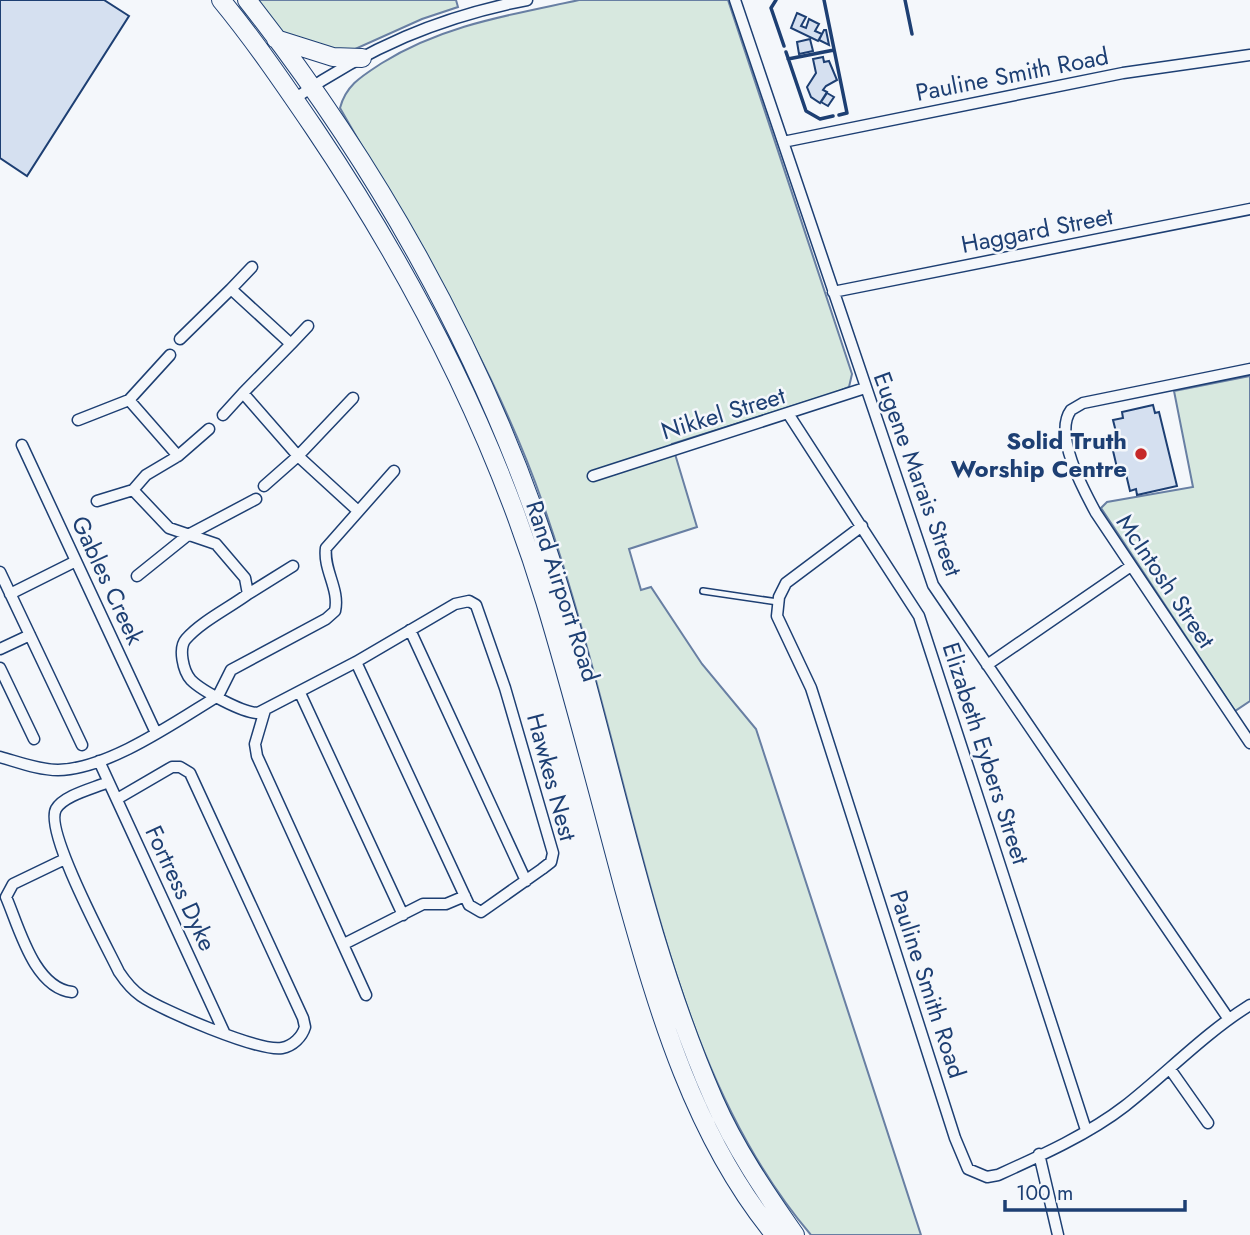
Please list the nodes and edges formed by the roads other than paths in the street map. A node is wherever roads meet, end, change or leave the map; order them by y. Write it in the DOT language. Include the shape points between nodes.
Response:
graph roads {
  1 [pos="221,0"];
  2 [pos="247,0"];
  3 [pos="527,0"];
  4 [pos="735,0"];
  5 [pos="276,39"];
  6 [pos="1250,55"];
  7 [pos="362,58"];
  8 [pos="312,87"];
  9 [pos="295,99"];
  10 [pos="783,142"];
  11 [pos="1250,209"];
  12 [pos="252,268"];
  13 [pos="232,289"];
  14 [pos="833,292"];
  15 [pos="308,326"];
  16 [pos="180,339"];
  17 [pos="291,344"];
  18 [pos="170,355"];
  19 [pos="1250,369"];
  20 [pos="865,388"];
  21 [pos="243,393"];
  22 [pos="353,398"];
  23 [pos="129,400"];
  24 [pos="223,415"];
  25 [pos="789,415"];
  26 [pos="78,420"];
  27 [pos="209,429"];
  28 [pos="22,445"];
  29 [pos="178,456"];
  30 [pos="298,456"];
  31 [pos="394,471"];
  32 [pos="593,476"];
  33 [pos="264,486"];
  34 [pos="133,490"];
  35 [pos="256,499"];
  36 [pos="97,501"];
  37 [pos="358,511"];
  38 [pos="862,526"];
  39 [pos="188,535"];
  40 [pos="76,562"];
  41 [pos="293,566"];
  42 [pos="1131,566"];
  43 [pos="0,572"];
  44 [pos="137,576"];
  45 [pos="703,591"];
  46 [pos="10,594"];
  47 [pos="248,594"];
  48 [pos="778,602"];
  49 [pos="410,630"];
  50 [pos="30,635"];
  51 [pos="0,649"];
  52 [pos="356,662"];
  53 [pos="986,665"];
  54 [pos="0,668"];
  55 [pos="300,693"];
  56 [pos="218,696"];
  57 [pos="265,710"];
  58 [pos="156,733"];
  59 [pos="34,739"];
  60 [pos="1250,743"];
  61 [pos="82,745"];
  62 [pos="0,757"];
  63 [pos="99,761"];
  64 [pos="108,782"];
  65 [pos="117,799"];
  66 [pos="65,859"];
  67 [pos="526,881"];
  68 [pos="465,896"];
  69 [pos="403,915"];
  70 [pos="344,944"];
  71 [pos="72,992"];
  72 [pos="366,995"];
  73 [pos="1250,1004"];
  74 [pos="1228,1018"];
  75 [pos="224,1032"];
  76 [pos="1170,1069"];
  77 [pos="1208,1123"];
  78 [pos="1086,1130"];
  79 [pos="1039,1154"];
  80 [pos="775,1235"];
  81 [pos="795,1235"];
  82 [pos="1058,1235"];
  1 -- 9 [label="main road, Rand Airport Road"];
  2 -- 5 [label="main road, Rand Airport Road"];
  3 -- 7 [label="street" via="442,20"];
  4 -- 10 [label="street, Eugene Marais Street"];
  5 -- 7 [label="main road" via="333,57"];
  5 -- 8 [label="main road, Rand Airport Road"];
  6 -- 10 [label="street, Pauline Smith Road" via="1123,74"];
  7 -- 8 [label="street"];
  8 -- 9 [label="street"];
  8 -- 81 [label="main road, Rand Airport Road" via="425,267 523,481 576,644 668,978 736,1145"];
  9 -- 80 [label="main road, Rand Airport Road" via="353,186 419,303 502,483 545,600 660,1008 707,1127"];
  10 -- 14 [label="street, Eugene Marais Street"];
  11 -- 14 [label="street, Haggard Street"];
  12 -- 13 [label="street"];
  13 -- 16 [label="street"];
  13 -- 17 [label="street"];
  14 -- 20 [label="street, Eugene Marais Street"];
  15 -- 17 [label="street"];
  17 -- 21 [label="street"];
  18 -- 23 [label="street"];
  19 -- 42 [label="street, McIntosh Street" via="1083,403 1067,414 1064,432 1083,487"];
  20 -- 25 [label="street, Nikkel Street"];
  20 -- 53 [label="street, Eugene Marais Street" via="929,575"];
  21 -- 24 [label="street"];
  21 -- 30 [label="street"];
  22 -- 30 [label="street"];
  23 -- 26 [label="street"];
  23 -- 29 [label="street"];
  25 -- 32 [label="street, Nikkel Street"];
  25 -- 38 [label="street, Elizabeth Eybers Street"];
  27 -- 29 [label="street"];
  28 -- 40 [label="street, Gables Creek"];
  29 -- 34 [label="street" via="146,475"];
  30 -- 33 [label="street"];
  30 -- 37 [label="street"];
  31 -- 37 [label="street"];
  34 -- 36 [label="street"];
  34 -- 39 [label="street" via="169,528"];
  35 -- 39 [label="street"];
  37 -- 56 [label="street" via="326,548 324,562 337,600 335,611 231,670"];
  38 -- 48 [label="street" via="793,575"];
  38 -- 78 [label="street, Elizabeth Eybers Street" via="911,599 925,630"];
  39 -- 44 [label="street"];
  39 -- 47 [label="street" via="216,544 245,578"];
  40 -- 46 [label="street"];
  40 -- 58 [label="street, Gables Creek"];
  41 -- 47 [label="street"];
  42 -- 53 [label="street"];
  42 -- 60 [label="street, McIntosh Street"];
  43 -- 46 [label="street"];
  45 -- 48 [label="lane"];
  46 -- 50 [label="street"];
  47 -- 56 [label="street" via="185,640 181,653 191,680"];
  48 -- 79 [label="street, Pauline Smith Road" via="780,628 811,688 961,1157 972,1173 987,1177"];
  49 -- 52 [label="street, Hawkes Nest"];
  49 -- 67 [label="street"];
  49 -- 67 [label="street, Hawkes Nest" via="462,601 477,605 481,613 553,853 551,862"];
  50 -- 51 [label="street"];
  50 -- 61 [label="street"];
  52 -- 55 [label="street, Hawkes Nest"];
  52 -- 68 [label="street"];
  53 -- 74 [label="street, Eugene Marais Street"];
  54 -- 59 [label="street"];
  55 -- 57 [label="street, Hawkes Nest"];
  55 -- 69 [label="street"];
  56 -- 57 [label="street" via="246,713"];
  56 -- 58 [label="street"];
  57 -- 70 [label="street" via="255,744 257,756"];
  58 -- 63 [label="street"];
  62 -- 63 [label="street" via="59,770"];
  63 -- 64 [label="street, Fortress Dyke"];
  64 -- 65 [label="street, Fortress Dyke"];
  64 -- 66 [label="street" via="56,809 56,837"];
  65 -- 75 [label="street, Fortress Dyke"];
  65 -- 75 [label="street" via="172,767 190,774 305,1027 297,1041 282,1048"];
  66 -- 71 [label="street" via="13,884 6,897 37,968 60,991"];
  66 -- 75 [label="street" via="129,986 180,1017"];
  67 -- 68 [label="street, Hawkes Nest" via="481,912 473,910"];
  68 -- 69 [label="street" via="446,904 423,904"];
  69 -- 70 [label="street"];
  70 -- 72 [label="street"];
  73 -- 74 [label="street, Pauline Smith Road"];
  74 -- 76 [label="street, Pauline Smith Road"];
  76 -- 77 [label="street"];
  76 -- 78 [label="street, Pauline Smith Road" via="1123,1108"];
  78 -- 79 [label="street, Pauline Smith Road"];
  79 -- 82 [label="street"];
}
